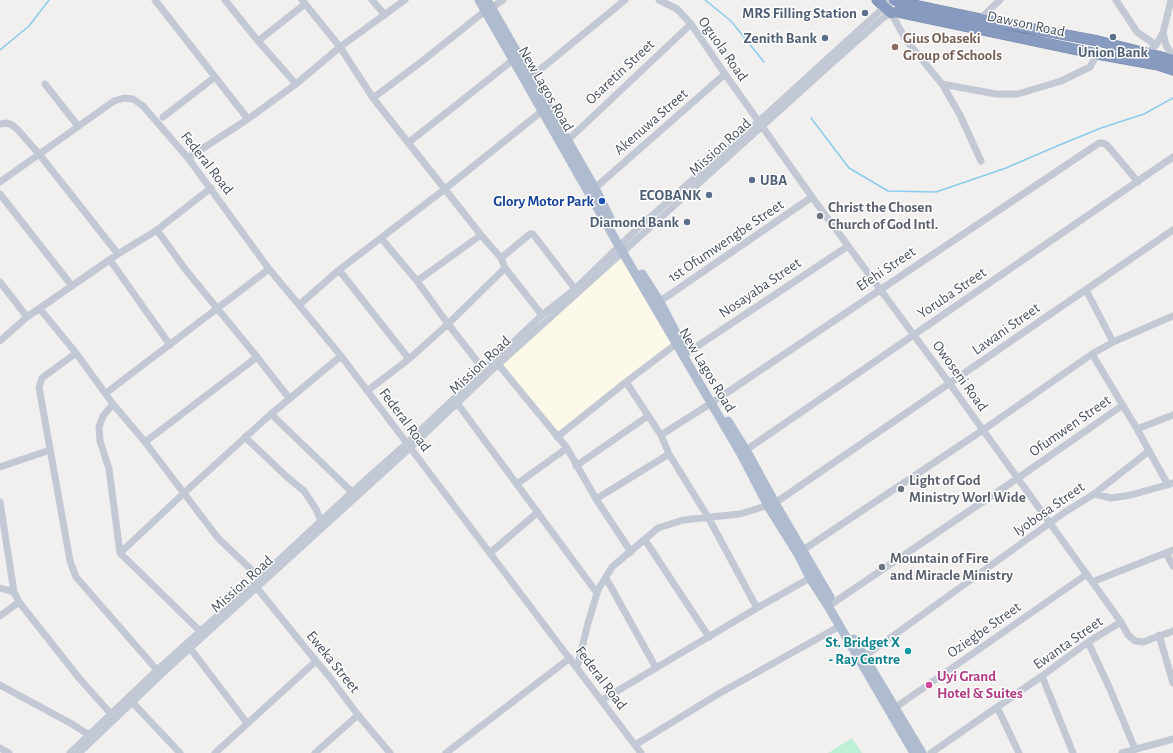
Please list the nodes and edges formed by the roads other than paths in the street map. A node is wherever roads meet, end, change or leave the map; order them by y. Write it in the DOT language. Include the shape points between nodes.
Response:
graph roads {
  1 [pos="155,0"];
  2 [pos="225,0"];
  3 [pos="372,0"];
  4 [pos="405,0"];
  5 [pos="479,0"];
  6 [pos="503,0"];
  7 [pos="625,0"];
  8 [pos="659,0"];
  9 [pos="1000,0"];
  10 [pos="1116,0"];
  11 [pos="1171,0"];
  12 [pos="303,2"];
  13 [pos="892,3"];
  14 [pos="488,6"];
  15 [pos="385,16"];
  16 [pos="980,19"];
  17 [pos="691,24"];
  18 [pos="1164,33"];
  19 [pos="258,41"];
  20 [pos="1156,45"];
  21 [pos="340,47"];
  22 [pos="1147,53"];
  23 [pos="1097,54"];
  24 [pos="1173,56"];
  25 [pos="513,60"];
  26 [pos="1173,60"];
  27 [pos="1173,70"];
  28 [pos="725,74"];
  29 [pos="215,77"];
  30 [pos="531,77"];
  31 [pos="45,84"];
  32 [pos="296,84"];
  33 [pos="942,84"];
  34 [pos="373,98"];
  35 [pos="542,111"];
  36 [pos="163,117"];
  37 [pos="248,119"];
  38 [pos="0,124"];
  39 [pos="760,124"];
  40 [pos="78,126"];
  41 [pos="568,140"];
  42 [pos="408,143"];
  43 [pos="39,154"];
  44 [pos="1173,157"];
  45 [pos="188,158"];
  46 [pos="981,161"];
  47 [pos="0,182"];
  48 [pos="1138,182"];
  49 [pos="211,188"];
  50 [pos="595,188"];
  51 [pos="446,189"];
  52 [pos="0,194"];
  53 [pos="812,197"];
  54 [pos="157,230"];
  55 [pos="1173,230"];
  56 [pos="481,235"];
  57 [pos="381,238"];
  58 [pos="848,246"];
  59 [pos="622,247"];
  60 [pos="118,254"];
  61 [pos="501,258"];
  62 [pos="110,260"];
  63 [pos="505,268"];
  64 [pos="269,269"];
  65 [pos="339,270"];
  66 [pos="417,280"];
  67 [pos="0,282"];
  68 [pos="72,286"];
  69 [pos="575,289"];
  70 [pos="880,289"];
  71 [pos="1086,290"];
  72 [pos="657,304"];
  73 [pos="299,305"];
  74 [pos="217,308"];
  75 [pos="40,309"];
  76 [pos="542,315"];
  77 [pos="1173,316"];
  78 [pos="27,317"];
  79 [pos="448,324"];
  80 [pos="914,335"];
  81 [pos="0,341"];
  82 [pos="1113,342"];
  83 [pos="678,343"];
  84 [pos="170,345"];
  85 [pos="76,353"];
  86 [pos="687,353"];
  87 [pos="1092,354"];
  88 [pos="340,356"];
  89 [pos="257,357"];
  90 [pos="409,359"];
  91 [pos="498,364"];
  92 [pos="484,370"];
  93 [pos="626,382"];
  94 [pos="950,384"];
  95 [pos="367,391"];
  96 [pos="106,393"];
  97 [pos="289,398"];
  98 [pos="713,401"];
  99 [pos="457,403"];
  100 [pos="113,404"];
  101 [pos="1123,405"];
  102 [pos="270,414"];
  103 [pos="1173,415"];
  104 [pos="648,416"];
  105 [pos="1137,429"];
  106 [pos="983,430"];
  107 [pos="661,435"];
  108 [pos="245,437"];
  109 [pos="557,437"];
  110 [pos="145,442"];
  111 [pos="408,446"];
  112 [pos="567,448"];
  113 [pos="50,450"];
  114 [pos="746,450"];
  115 [pos="1149,451"];
  116 [pos="669,454"];
  117 [pos="576,466"];
  118 [pos="0,467"];
  119 [pos="1018,478"];
  120 [pos="517,484"];
  121 [pos="1171,484"];
  122 [pos="352,492"];
  123 [pos="184,493"];
  124 [pos="1094,494"];
  125 [pos="596,499"];
  126 [pos="0,502"];
  127 [pos="771,504"];
  128 [pos="538,512"];
  129 [pos="708,517"];
  130 [pos="321,521"];
  131 [pos="1050,523"];
  132 [pos="2,529"];
  133 [pos="645,540"];
  134 [pos="803,550"];
  135 [pos="1170,551"];
  136 [pos="631,552"];
  137 [pos="120,553"];
  138 [pos="490,553"];
  139 [pos="1173,566"];
  140 [pos="1086,574"];
  141 [pos="260,578"];
  142 [pos="606,578"];
  143 [pos="810,578"];
  144 [pos="1092,582"];
  145 [pos="0,588"];
  146 [pos="257,588"];
  147 [pos="14,592"];
  148 [pos="598,593"];
  149 [pos="19,602"];
  150 [pos="833,603"];
  151 [pos="757,608"];
  152 [pos="0,616"];
  153 [pos="1121,622"];
  154 [pos="840,626"];
  155 [pos="1173,631"];
  156 [pos="203,634"];
  157 [pos="1160,635"];
  158 [pos="708,637"];
  159 [pos="1088,642"];
  160 [pos="190,648"];
  161 [pos="865,656"];
  162 [pos="570,658"];
  163 [pos="316,661"];
  164 [pos="577,668"];
  165 [pos="656,668"];
  166 [pos="157,670"];
  167 [pos="1042,676"];
  168 [pos="1173,683"];
  169 [pos="0,685"];
  170 [pos="602,700"];
  171 [pos="132,702"];
  172 [pos="997,707"];
  173 [pos="896,708"];
  174 [pos="111,714"];
  175 [pos="358,715"];
  176 [pos="247,723"];
  177 [pos="89,735"];
  178 [pos="1173,739"];
  179 [pos="635,745"];
  180 [pos="0,748"];
  181 [pos="1135,749"];
  182 [pos="9,753"];
  183 [pos="70,753"];
  184 [pos="79,753"];
  185 [pos="180,753"];
  186 [pos="215,753"];
  187 [pos="315,753"];
  188 [pos="390,753"];
  189 [pos="446,753"];
  190 [pos="641,753"];
  191 [pos="914,753"];
  192 [pos="922,753"];
  193 [pos="931,753"];
  194 [pos="1020,753"];
  195 [pos="1073,753"];
  196 [pos="1122,753"];
  1 -- 29 [label="street"];
  2 -- 19 [label="street"];
  3 -- 15 [label="street"];
  4 -- 15 [label="street"];
  5 -- 14 [label="main road, New Lagos Road"];
  6 -- 14 [label="street"];
  7 -- 30 [label="street"];
  8 -- 17 [label="street, Oguola Road" via="677,9"];
  9 -- 16 [label="street"];
  10 -- 20 [label="street" via="1137,32"];
  11 -- 18 [label="street"];
  12 -- 19 [label="street"];
  12 -- 21 [label="street"];
  13 -- 16 [label="highway, Dawson Road"];
  13 -- 23 [label="highway, Dawson Road" via="898,12"];
  13 -- 33 [label="street" via="906,40"];
  13 -- 39 [label="street, Mission Road"];
  14 -- 25 [label="main road, New Lagos Road"];
  14 -- 30 [label="main road, New Lagos Road"];
  14 -- 34 [label="street" via="425,59"];
  15 -- 21 [label="street"];
  16 -- 22 [label="highway, Dawson Road"];
  17 -- 28 [label="street, Oguola Road"];
  17 -- 41 [label="street, Osaretin Street"];
  18 -- 20 [label="street"];
  18 -- 24 [label="street" via="1166,45"];
  19 -- 32 [label="street"];
  20 -- 22 [label="street"];
  21 -- 32 [label="street"];
  21 -- 34 [label="street"];
  22 -- 26 [label="highway, Dawson Road"];
  23 -- 27 [label="highway, Dawson Road"];
  23 -- 33 [label="street" via="1090,67 1061,81 1018,94 996,94"];
  25 -- 35 [label="main road, New Lagos Road"];
  25 -- 42 [label="street"];
  28 -- 39 [label="street, Oguola Road"];
  28 -- 50 [label="street, Akenuwa Street"];
  29 -- 36 [label="street"];
  29 -- 37 [label="street"];
  30 -- 41 [label="main road, New Lagos Road"];
  31 -- 40 [label="street"];
  32 -- 37 [label="street"];
  33 -- 46 [label="street" via="960,115"];
  34 -- 42 [label="street"];
  35 -- 51 [label="street"];
  35 -- 59 [label="main road, New Lagos Road"];
  37 -- 45 [label="street"];
  38 -- 43 [label="street" via="12,125"];
  39 -- 53 [label="street, Owoseni Road"];
  39 -- 59 [label="street, Mission Road"];
  40 -- 43 [label="street"];
  40 -- 45 [label="street, Federal Road" via="114,100 133,100 143,106"];
  41 -- 50 [label="main road, New Lagos Road"];
  42 -- 51 [label="street"];
  43 -- 47 [label="street"];
  43 -- 60 [label="street"];
  44 -- 48 [label="street, Yoruba Street"];
  45 -- 49 [label="street, Federal Road"];
  48 -- 70 [label="street, Efehi Street" via="1107,145 1099,143"];
  48 -- 80 [label="street, Yoruba Street"];
  49 -- 54 [label="street"];
  49 -- 64 [label="street, Federal Road"];
  50 -- 59 [label="main road, New Lagos Road"];
  51 -- 56 [label="street"];
  51 -- 57 [label="street"];
  52 -- 68 [label="street"];
  53 -- 58 [label="street, Owoseni Road"];
  53 -- 72 [label="street, 1st Ofumwengbe Street"];
  54 -- 60 [label="street"];
  54 -- 74 [label="street"];
  55 -- 71 [label="street, Lawani Street"];
  56 -- 61 [label="street"];
  56 -- 66 [label="street"];
  57 -- 65 [label="street"];
  57 -- 66 [label="street"];
  58 -- 70 [label="street, Owoseni Road"];
  58 -- 86 [label="street, Nosayaba Street"];
  59 -- 69 [label="street, Mission Road"];
  59 -- 72 [label="main road, New Lagos Road"];
  59 -- 91 [label="street, Mission Road" via="579,292"];
  60 -- 62 [label="street"];
  61 -- 63 [label="street"];
  61 -- 69 [label="street" via="533,234"];
  62 -- 68 [label="street"];
  62 -- 84 [label="street"];
  63 -- 76 [label="street"];
  63 -- 79 [label="street"];
  64 -- 73 [label="street, Federal Road"];
  64 -- 74 [label="street"];
  65 -- 73 [label="street"];
  65 -- 90 [label="street"];
  66 -- 79 [label="street"];
  67 -- 78 [label="street"];
  68 -- 75 [label="street"];
  69 -- 76 [label="street, Mission Road"];
  70 -- 80 [label="street, Owoseni Road"];
  70 -- 98 [label="street, Efehi Street"];
  71 -- 82 [label="street"];
  71 -- 94 [label="street, Lawani Street"];
  72 -- 83 [label="main road, New Lagos Road"];
  73 -- 88 [label="street, Federal Road"];
  74 -- 84 [label="street"];
  74 -- 89 [label="street"];
  75 -- 78 [label="street"];
  75 -- 85 [label="street"];
  76 -- 92 [label="street, Mission Road"];
  77 -- 82 [label="street"];
  78 -- 81 [label="street"];
  79 -- 90 [label="street"];
  79 -- 92 [label="street"];
  80 -- 94 [label="street, Owoseni Road"];
  80 -- 114 [label="street, Yoruba Street"];
  82 -- 87 [label="street"];
  83 -- 86 [label="main road, New Lagos Road"];
  83 -- 93 [label="street"];
  83 -- 98 [label="main road, New Lagos Road"];
  84 -- 96 [label="street"];
  85 -- 96 [label="street"];
  85 -- 113 [label="street" via="42,378 40,387"];
  86 -- 98 [label="main road, New Lagos Road"];
  87 -- 101 [label="street"];
  87 -- 106 [label="street"];
  88 -- 95 [label="street, Federal Road"];
  88 -- 97 [label="street"];
  89 -- 97 [label="street"];
  89 -- 110 [label="street"];
  90 -- 95 [label="street"];
  91 -- 99 [label="street, Mission Road"];
  91 -- 109 [label="street"];
  92 -- 111 [label="street, Mission Road"];
  93 -- 104 [label="street"];
  93 -- 109 [label="street"];
  94 -- 106 [label="street, Owoseni Road"];
  94 -- 127 [label="street, Lawani Street"];
  95 -- 111 [label="street, Federal Road"];
  96 -- 100 [label="street"];
  97 -- 102 [label="street"];
  98 -- 107 [label="street, Efehi Street"];
  98 -- 114 [label="main road, New Lagos Road"];
  98 -- 127 [label="main road, New Lagos Road"];
  99 -- 111 [label="street, Mission Road"];
  99 -- 120 [label="street"];
  100 -- 110 [label="street"];
  100 -- 137 [label="street" via="103,416 99,427 100,441 109,469"];
  101 -- 105 [label="street"];
  101 -- 119 [label="street, Ofumwen Street"];
  102 -- 108 [label="street"];
  102 -- 122 [label="street"];
  103 -- 105 [label="street"];
  104 -- 107 [label="street"];
  104 -- 117 [label="street"];
  105 -- 115 [label="street"];
  106 -- 119 [label="street, Owoseni Road"];
  106 -- 134 [label="street"];
  107 -- 116 [label="street"];
  108 -- 123 [label="street"];
  108 -- 130 [label="street" via="304,491 316,508"];
  109 -- 112 [label="street"];
  110 -- 123 [label="street"];
  111 -- 122 [label="street, Mission Road"];
  111 -- 138 [label="street, Federal Road"];
  111 -- 146 [label="street, Mission Road"];
  112 -- 117 [label="street"];
  112 -- 120 [label="street"];
  113 -- 118 [label="street"];
  113 -- 166 [label="street" via="70,561 76,577"];
  114 -- 127 [label="main road, New Lagos Road"];
  115 -- 121 [label="street"];
  115 -- 124 [label="street, Iyobosa Street"];
  116 -- 125 [label="street"];
  116 -- 129 [label="street"];
  117 -- 125 [label="street"];
  119 -- 131 [label="street, Owoseni Road"];
  119 -- 150 [label="street, Ofumwen Street"];
  120 -- 128 [label="street"];
  121 -- 124 [label="street" via="1111,498"];
  122 -- 130 [label="street, Mission Road"];
  123 -- 137 [label="street"];
  123 -- 141 [label="street" via="218,538"];
  124 -- 131 [label="street, Iyobosa Street"];
  125 -- 136 [label="street"];
  126 -- 132 [label="street"];
  127 -- 129 [label="street, Lawani Street" via="740,514"];
  127 -- 134 [label="main road, New Lagos Road"];
  127 -- 143 [label="main road, New Lagos Road"];
  128 -- 138 [label="street"];
  128 -- 148 [label="street"];
  129 -- 133 [label="street, Lawani Street" via="683,520 658,528"];
  129 -- 151 [label="street"];
  130 -- 141 [label="street, Mission Road"];
  131 -- 140 [label="street, Owoseni Road"];
  131 -- 161 [label="street, Iyobosa Street"];
  132 -- 147 [label="street"];
  133 -- 136 [label="street, Lawani Street"];
  133 -- 158 [label="street"];
  134 -- 150 [label="main road, New Lagos Road"];
  135 -- 139 [label="street"];
  135 -- 144 [label="street"];
  136 -- 142 [label="street, Lawani Street" via="612,567"];
  137 -- 156 [label="street"];
  138 -- 162 [label="street, Federal Road"];
  140 -- 144 [label="street, Owoseni Road"];
  140 -- 173 [label="street, Oziegbe Street"];
  141 -- 156 [label="street, Mission Road"];
  142 -- 148 [label="street, Lawani Street"];
  142 -- 165 [label="street"];
  143 -- 151 [label="street"];
  143 -- 154 [label="main road, New Lagos Road"];
  144 -- 153 [label="street, Owoseni Road"];
  145 -- 147 [label="street"];
  146 -- 156 [label="street, Mission Road"];
  146 -- 163 [label="street, Eweka Street"];
  147 -- 149 [label="street"];
  148 -- 164 [label="street, Lawani Street"];
  149 -- 152 [label="street"];
  149 -- 174 [label="street"];
  150 -- 161 [label="main road, New Lagos Road"];
  151 -- 158 [label="street"];
  153 -- 157 [label="street, Owoseni Road" via="1128,635 1135,641 1142,642"];
  153 -- 159 [label="street, Ewanta Street"];
  154 -- 179 [label="street" via="720,693"];
  154 -- 191 [label="main road, New Lagos Road"];
  155 -- 157 [label="street"];
  156 -- 160 [label="street, Mission Road"];
  156 -- 166 [label="street, Mission Road"];
  157 -- 168 [label="street"];
  158 -- 165 [label="street"];
  159 -- 167 [label="street, Ewanta Street"];
  159 -- 181 [label="street"];
  160 -- 171 [label="street, Mission Road"];
  160 -- 176 [label="street"];
  161 -- 173 [label="main road, New Lagos Road"];
  162 -- 164 [label="street, Federal Road"];
  162 -- 189 [label="street"];
  163 -- 175 [label="street, Eweka Street"];
  163 -- 176 [label="street"];
  164 -- 170 [label="street, Federal Road"];
  165 -- 170 [label="street"];
  166 -- 174 [label="street, Mission Road"];
  167 -- 172 [label="street, Ewanta Street"];
  167 -- 195 [label="street"];
  169 -- 177 [label="street"];
  170 -- 179 [label="street, Federal Road"];
  171 -- 184 [label="street, Mission Road"];
  171 -- 185 [label="street"];
  172 -- 193 [label="street, Ewanta Street"];
  172 -- 194 [label="street"];
  173 -- 192 [label="main road, New Lagos Road"];
  174 -- 177 [label="street, Mission Road"];
  175 -- 187 [label="street"];
  175 -- 188 [label="street, Eweka Street"];
  176 -- 186 [label="street"];
  177 -- 183 [label="street, Mission Road"];
  178 -- 181 [label="street"];
  179 -- 190 [label="street, Federal Road"];
  180 -- 182 [label="street"];
  181 -- 196 [label="street"];
}
